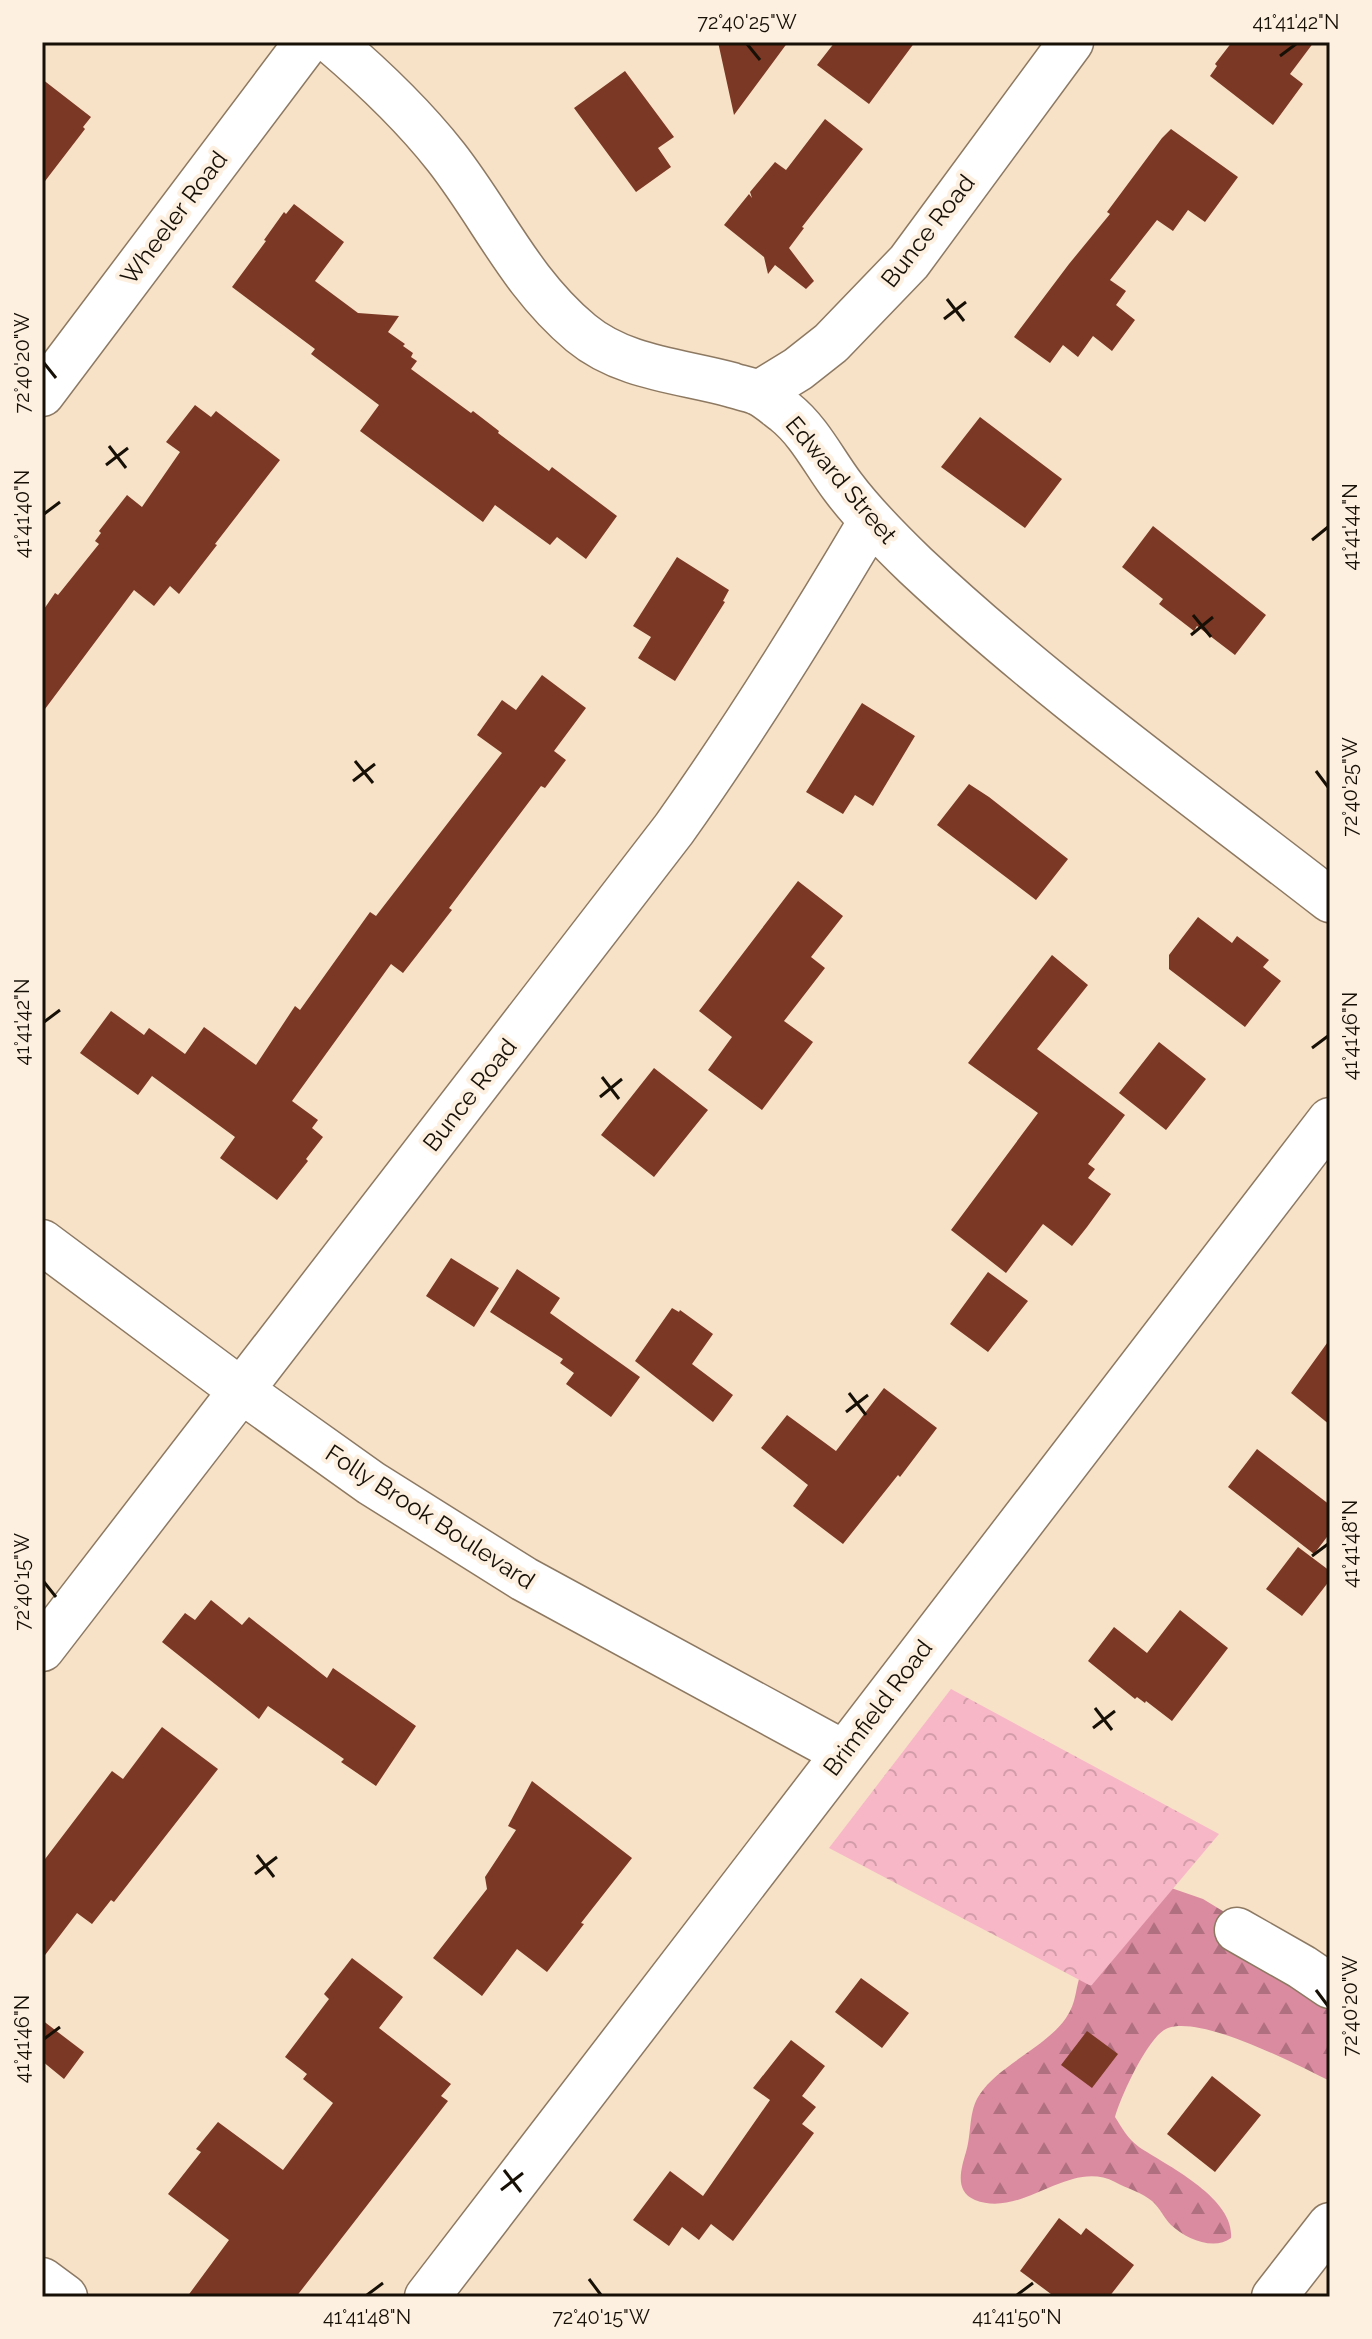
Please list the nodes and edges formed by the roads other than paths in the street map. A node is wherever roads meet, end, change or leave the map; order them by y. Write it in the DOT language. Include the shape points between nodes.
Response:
graph roads {
  1 [pos="307,42"];
  2 [pos="332,42"];
  3 [pos="1071,42"];
  4 [pos="759,393"];
  5 [pos="42,394"];
  6 [pos="871,521"];
  7 [pos="1330,900"];
  8 [pos="1330,1120"];
  9 [pos="42,1242"];
  10 [pos="242,1391"];
  11 [pos="42,1649"];
  12 [pos="844,1753"];
  13 [pos="1237,1930"];
  14 [pos="1330,1986"];
  15 [pos="1330,2225"];
  16 [pos="42,2280"];
  17 [pos="65,2297"];
  18 [pos="427,2297"];
  19 [pos="1274,2297"];
  1 -- 5 [label="street, Wheeler Road"];
  2 -- 4 [label="street, Edward Street" via="446,157 521,269 583,335 618,356"];
  3 -- 4 [label="street, Bunce Road" via="909,262 831,343"];
  4 -- 6 [label="street, Edward Street" via="789,415"];
  6 -- 7 [label="street, Edward Street" via="1015,654"];
  6 -- 10 [label="street, Bunce Road" via="772,685 691,805"];
  8 -- 12 [label="street, Brimfield Road"];
  9 -- 10 [label="street, Folly Brook Boulevard"];
  10 -- 11 [label="street, Bunce Road"];
  10 -- 12 [label="street, Folly Brook Boulevard" via="371,1483 524,1579"];
  12 -- 18 [label="street, Brimfield Road"];
  13 -- 14 [label="street"];
  15 -- 19 [label="street"];
  16 -- 17 [label="street"];
}
